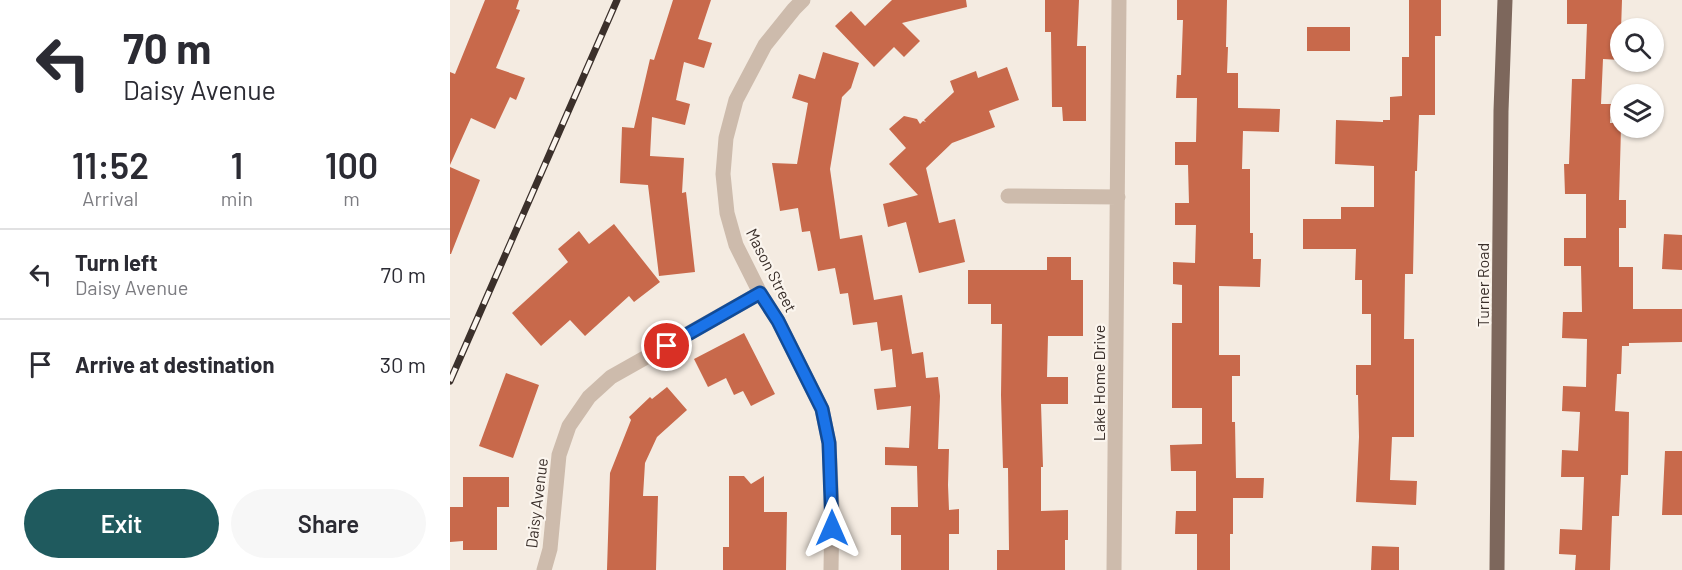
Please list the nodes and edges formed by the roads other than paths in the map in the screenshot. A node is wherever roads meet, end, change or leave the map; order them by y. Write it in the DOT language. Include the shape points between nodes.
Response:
graph roads {
  1 [pos="803,0"];
  2 [pos="1119,0"];
  3 [pos="1505,0"];
  4 [pos="1008,196"];
  5 [pos="1118,197"];
  6 [pos="760,293"];
  7 [pos="544,570"];
  8 [pos="831,570"];
  9 [pos="1114,570"];
  10 [pos="1497,570"];
  1 -- 6 [label="street, Mason Street" via="765,45 736,100 726,138 723,174 727,213 736,245"];
  2 -- 5 [label="street, Lake Home Drive"];
  3 -- 10 [label="main road, Turner Road"];
  4 -- 5 [label="street"];
  5 -- 9 [label="street, Lake Home Drive"];
  6 -- 7 [label="street, Daisy Avenue" via="611,377 589,397 569,426 559,455 550,549"];
  6 -- 8 [label="street, Mason Street" via="822,409 830,454"];
}
